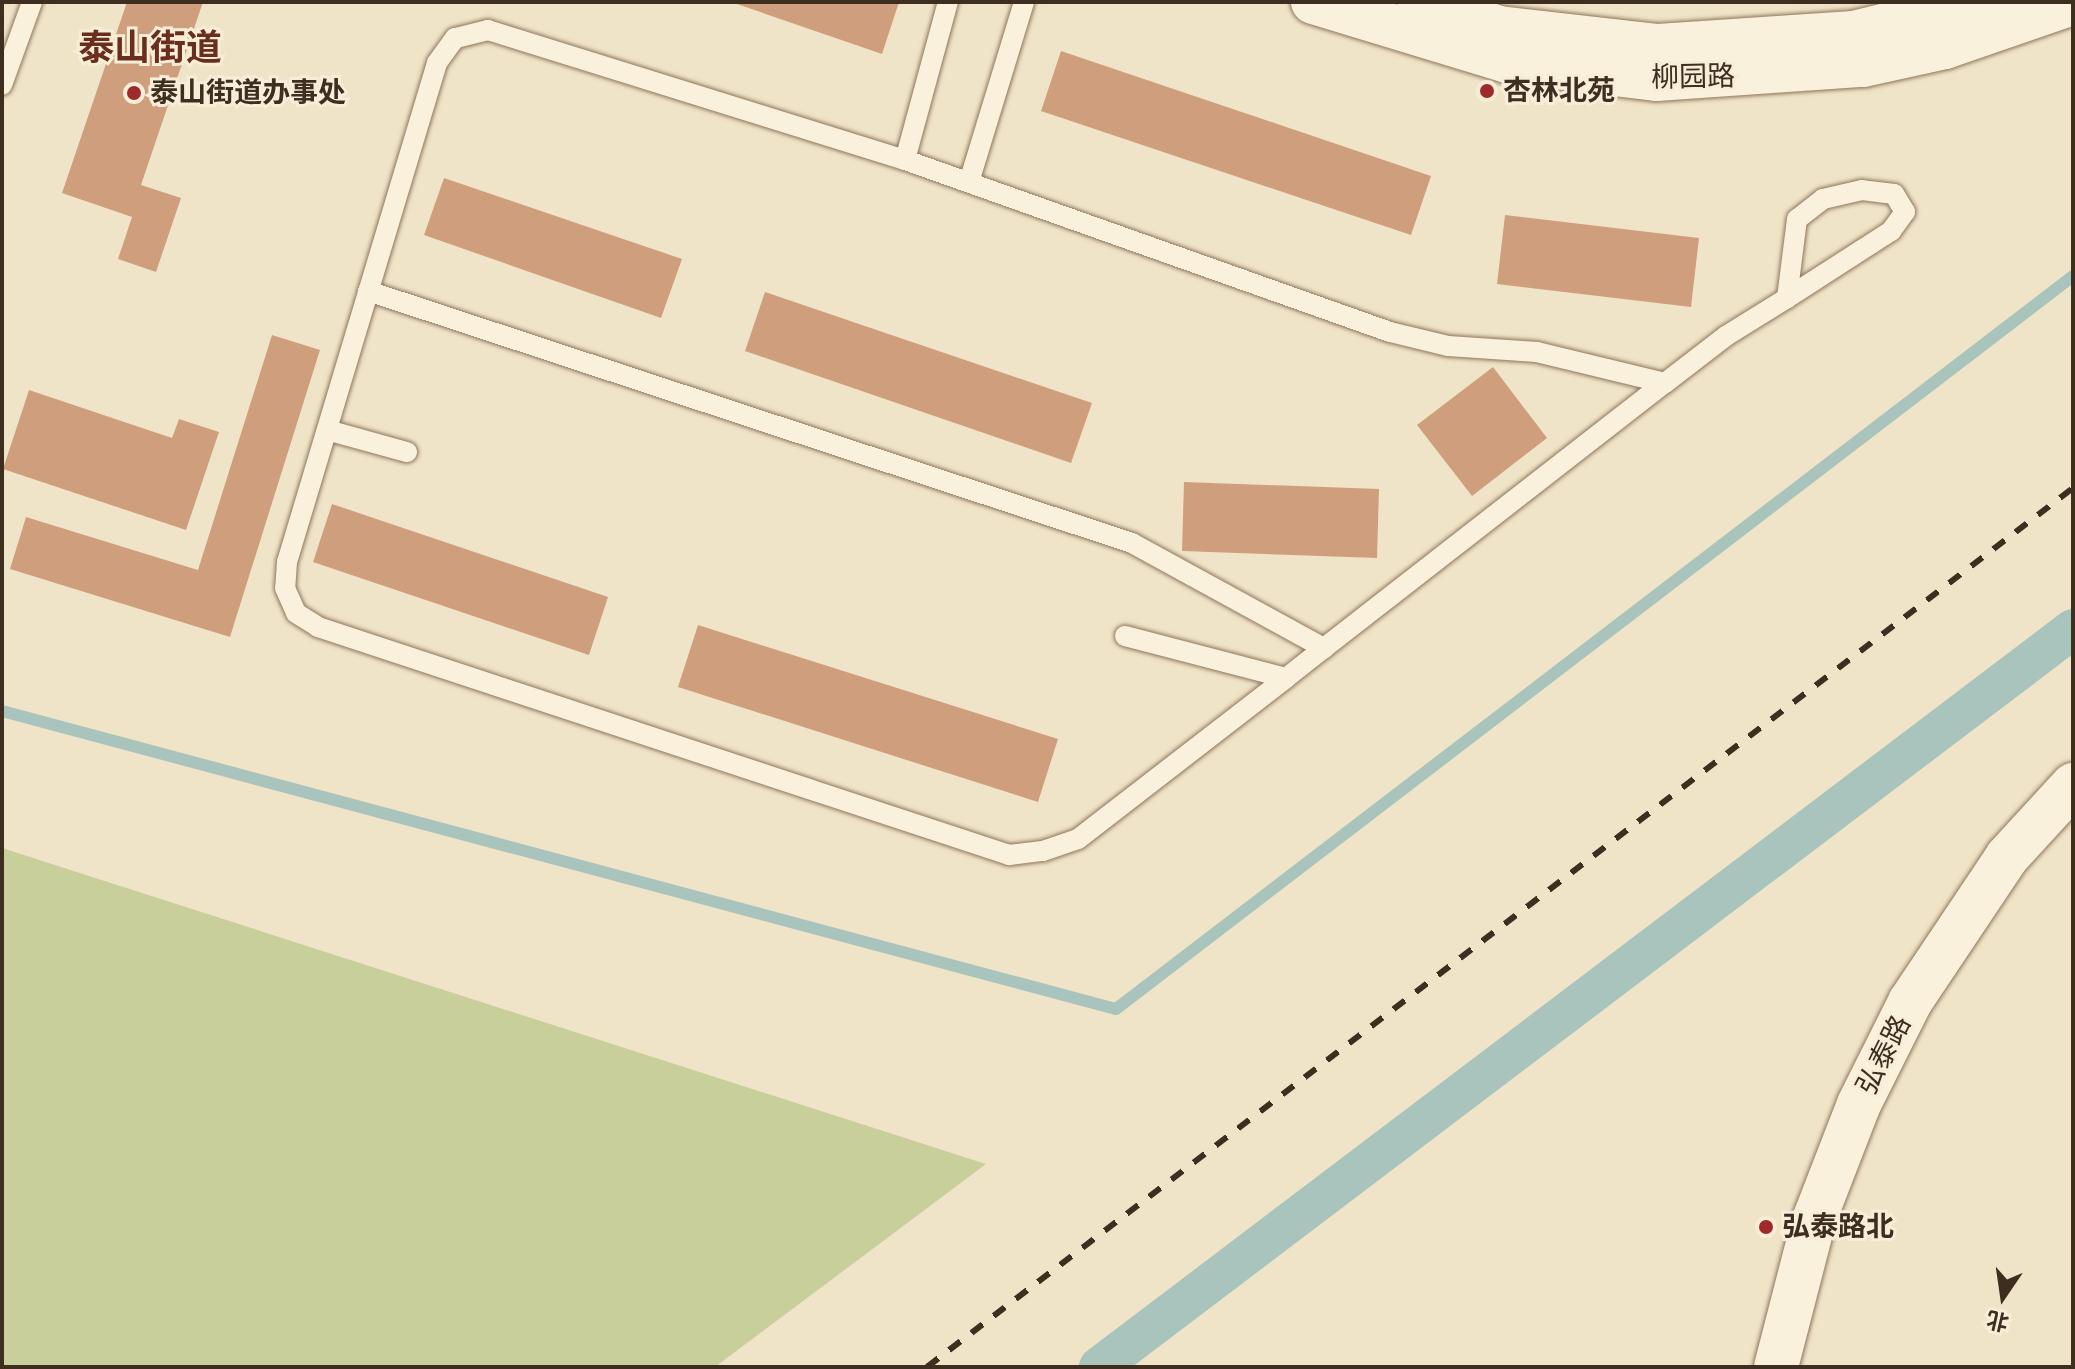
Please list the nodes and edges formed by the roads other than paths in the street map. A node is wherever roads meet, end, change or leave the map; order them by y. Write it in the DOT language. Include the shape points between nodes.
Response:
graph roads {
  1 [pos="32,2"];
  2 [pos="948,2"];
  3 [pos="1024,2"];
  4 [pos="1313,2"];
  5 [pos="1419,2"];
  6 [pos="1982,2"];
  7 [pos="2073,3"];
  8 [pos="2,85"];
  9 [pos="905,160"];
  10 [pos="969,182"];
  11 [pos="368,291"];
  12 [pos="1787,298"];
  13 [pos="1665,383"];
  14 [pos="327,430"];
  15 [pos="407,452"];
  16 [pos="1125,636"];
  17 [pos="1324,648"];
  18 [pos="1286,678"];
  19 [pos="2073,785"];
  20 [pos="1776,1367"];
  1 -- 8 [label="lane"];
  2 -- 9 [label="lane"];
  3 -- 10 [label="lane"];
  4 -- 7 [label="street, 柳园路" via="1507,61 1656,79 1863,65 1945,47"];
  5 -- 6 [label="street, 柳园路" via="1499,28 1658,46 1854,33"];
  9 -- 10 [label="lane"];
  9 -- 11 [label="lane" via="488,30 455,38 437,63"];
  10 -- 13 [label="lane" via="1390,332 1448,346 1537,352"];
  11 -- 14 [label="lane"];
  11 -- 17 [label="lane" via="1132,543"];
  12 -- 12 [label="lane" via="1891,231 1905,212 1894,194 1862,190 1823,199 1797,219"];
  12 -- 13 [label="lane"];
  13 -- 17 [label="lane"];
  14 -- 15 [label="lane"];
  14 -- 18 [label="lane" via="287,562 285,588 296,613 318,627 1009,855 1078,839"];
  16 -- 18 [label="lane"];
  17 -- 18 [label="lane"];
  19 -- 20 [label="street, 弘泰路" via="2007,857 1910,1002 1859,1104 1814,1220"];
}
